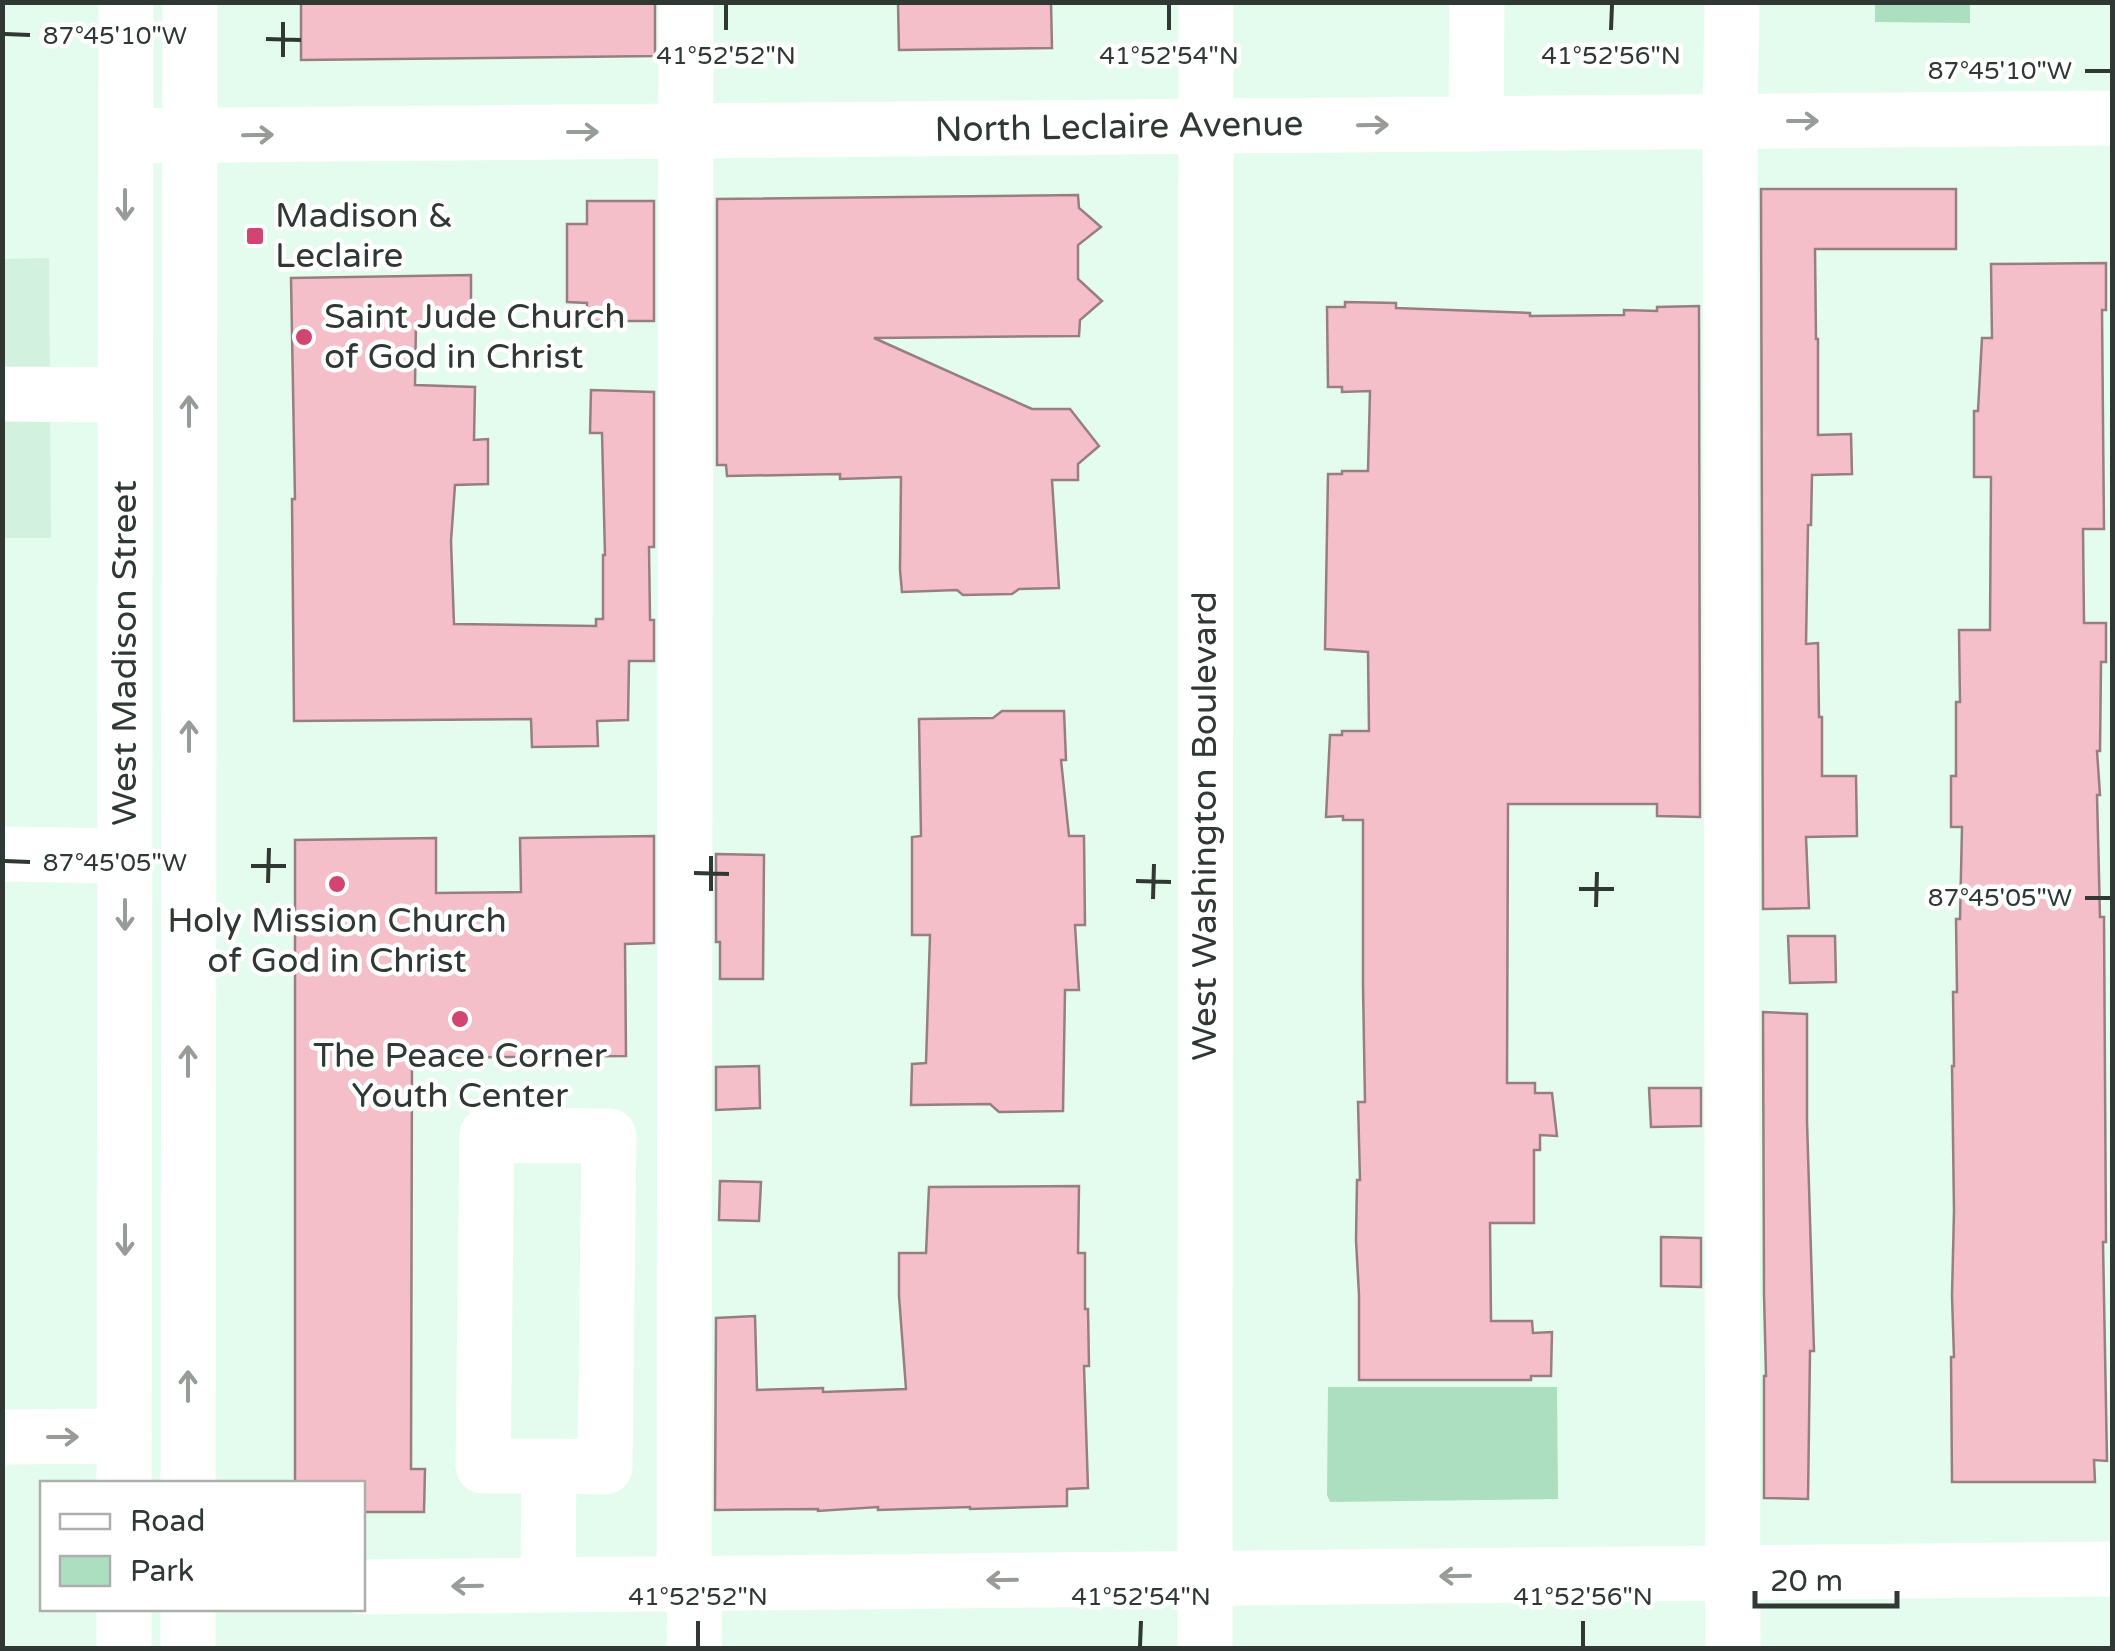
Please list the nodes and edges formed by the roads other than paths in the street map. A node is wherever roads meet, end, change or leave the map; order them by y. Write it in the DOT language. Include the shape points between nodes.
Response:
graph roads {
  1 [pos="126,2"];
  2 [pos="190,2"];
  3 [pos="686,2"];
  4 [pos="1206,2"];
  5 [pos="1477,2"];
  6 [pos="1732,2"];
  7 [pos="2112,118"];
  8 [pos="1730,122"];
  9 [pos="1476,124"];
  10 [pos="1206,127"];
  11 [pos="685,131"];
  12 [pos="126,136"];
  13 [pos="189,136"];
  14 [pos="2,394"];
  15 [pos="125,395"];
  16 [pos="2,854"];
  17 [pos="125,856"];
  18 [pos="2,1437"];
  19 [pos="124,1460"];
  20 [pos="549,1466"];
  21 [pos="188,1481"];
  22 [pos="2112,1570"];
  23 [pos="1733,1573"];
  24 [pos="1205,1578"];
  25 [pos="689,1584"];
  26 [pos="548,1585"];
  27 [pos="365,1587"];
  28 [pos="124,1611"];
  29 [pos="188,1611"];
  30 [pos="124,1648"];
  31 [pos="188,1648"];
  32 [pos="694,1648"];
  33 [pos="1205,1648"];
  34 [pos="1733,1648"];
  1 -- 12 [label="street, West Madison Street"];
  2 -- 13 [label="street, West Madison Street"];
  3 -- 11 [label="street"];
  4 -- 10 [label="street, West Washington Boulevard"];
  5 -- 9 [label="street"];
  6 -- 8 [label="street"];
  8 -- 7 [label="street, North Leclaire Avenue, one-way"];
  8 -- 9 [label="street, North Leclaire Avenue"];
  8 -- 23 [label="street"];
  10 -- 9 [label="street, North Leclaire Avenue, one-way"];
  10 -- 11 [label="street, North Leclaire Avenue"];
  10 -- 24 [label="street, West Washington Boulevard"];
  13 -- 11 [label="street, North Leclaire Avenue, one-way"];
  11 -- 25 [label="street"];
  12 -- 13 [label="street, North Leclaire Avenue"];
  12 -- 15 [label="street, West Madison Street, one-way"];
  21 -- 13 [label="street, West Madison Street, one-way"];
  14 -- 15 [label="street"];
  15 -- 17 [label="street, West Madison Street"];
  16 -- 17 [label="street"];
  17 -- 19 [label="street, West Madison Street, one-way"];
  18 -- 19 [label="street, one-way"];
  20 -- 20 [label="street" via="483,1466 488,1135 608,1136 605,1467"];
  20 -- 26 [label="street"];
  22 -- 23 [label="street"];
  23 -- 24 [label="street, one-way"];
  23 -- 34 [label="street"];
  24 -- 25 [label="street, one-way"];
  24 -- 33 [label="street, West Washington Boulevard"];
  25 -- 26 [label="street"];
  25 -- 32 [label="street"];
  26 -- 27 [label="street, one-way"];
  28 -- 30 [label="street"];
  29 -- 31 [label="street"];
}
